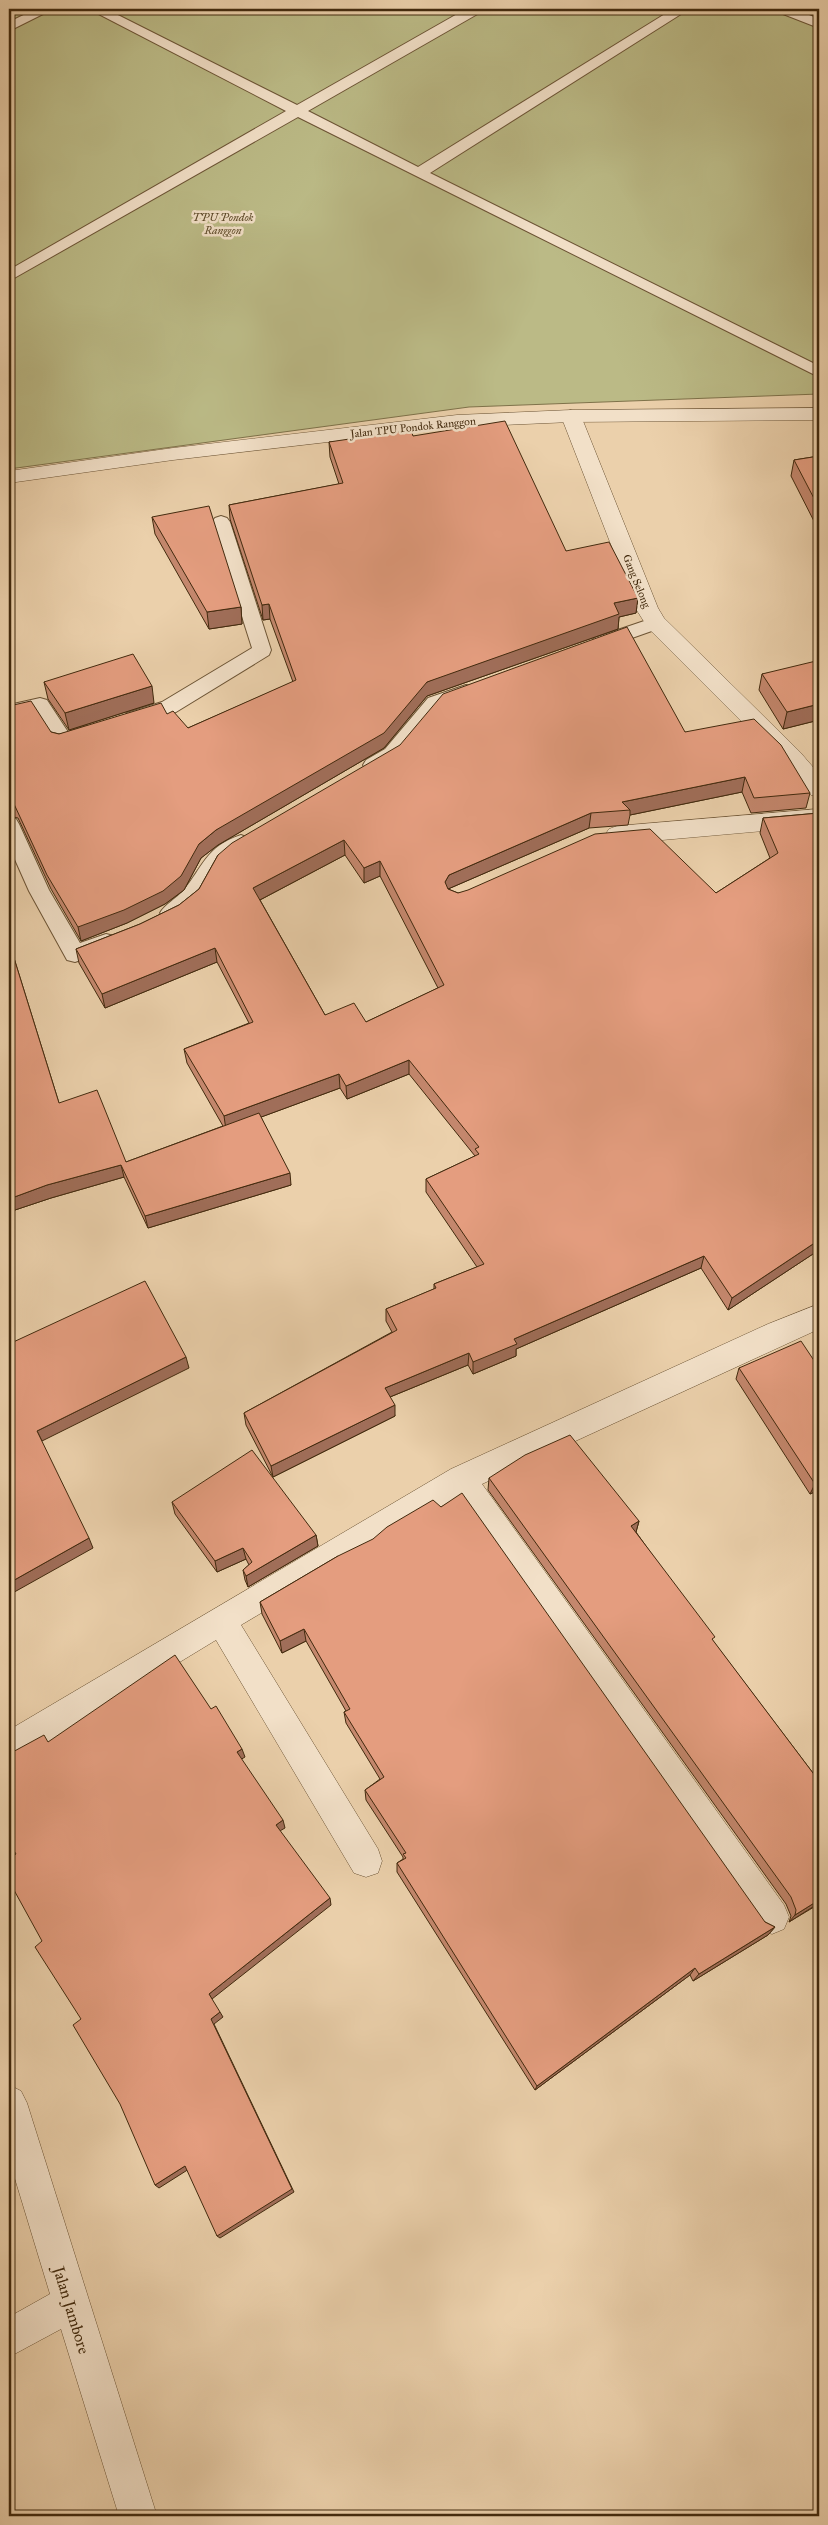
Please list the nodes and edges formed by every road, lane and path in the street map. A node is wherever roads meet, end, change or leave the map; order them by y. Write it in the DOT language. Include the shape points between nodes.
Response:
graph roads {
  1 [pos="46,9"];
  2 [pos="96,9"];
  3 [pos="476,9"];
  4 [pos="682,9"];
  5 [pos="783,9"];
  6 [pos="819,24"];
  7 [pos="9,26"];
  8 [pos="296,112"];
  9 [pos="419,173"];
  10 [pos="9,276"];
  11 [pos="819,372"];
  12 [pos="819,414"];
  13 [pos="571,416"];
  14 [pos="9,477"];
  15 [pos="221,522"];
  16 [pos="656,624"];
  17 [pos="582,650"];
  18 [pos="481,687"];
  19 [pos="9,712"];
  20 [pos="360,774"];
  21 [pos="819,789"];
  22 [pos="819,817"];
  23 [pos="9,824"];
  24 [pos="255,835"];
  25 [pos="597,838"];
  26 [pos="150,923"];
  27 [pos="126,934"];
  28 [pos="819,1316"];
  29 [pos="461,1479"];
  30 [pos="221,1620"];
  31 [pos="9,1748"];
  32 [pos="366,1861"];
  33 [pos="772,1917"];
  34 [pos="9,2103"];
  35 [pos="70,2303"];
  36 [pos="9,2338"];
  37 [pos="138,2516"];
  1 -- 7 [label="lane"];
  2 -- 8 [label="lane"];
  3 -- 8 [label="lane"];
  4 -- 9 [label="lane"];
  5 -- 6 [label="lane"];
  8 -- 9 [label="lane"];
  8 -- 10 [label="lane"];
  9 -- 11 [label="lane"];
  12 -- 13 [label="street, Jalan TPU Pondok Ranggon"];
  13 -- 14 [label="street, Jalan TPU Pondok Ranggon" via="457,421"];
  13 -- 16 [label="street, Gang Selong" via="647,609"];
  15 -- 19 [label="lane" via="262,650 169,707 63,740 40,705"];
  16 -- 17 [label="lane"];
  16 -- 21 [label="street, Gang Selong" via="792,758"];
  18 -- 20 [label="lane" via="435,703 392,754"];
  22 -- 25 [label="street"];
  23 -- 27 [label="lane" via="39,891 75,954"];
  24 -- 26 [label="lane" via="210,864 193,896 173,912"];
  28 -- 29 [label="street"];
  29 -- 30 [label="street"];
  29 -- 33 [label="street"];
  30 -- 31 [label="street"];
  30 -- 32 [label="street"];
  34 -- 35 [label="street, Jalan Jambore"];
  35 -- 36 [label="street"];
  35 -- 37 [label="street, Jalan Jambore"];
}
